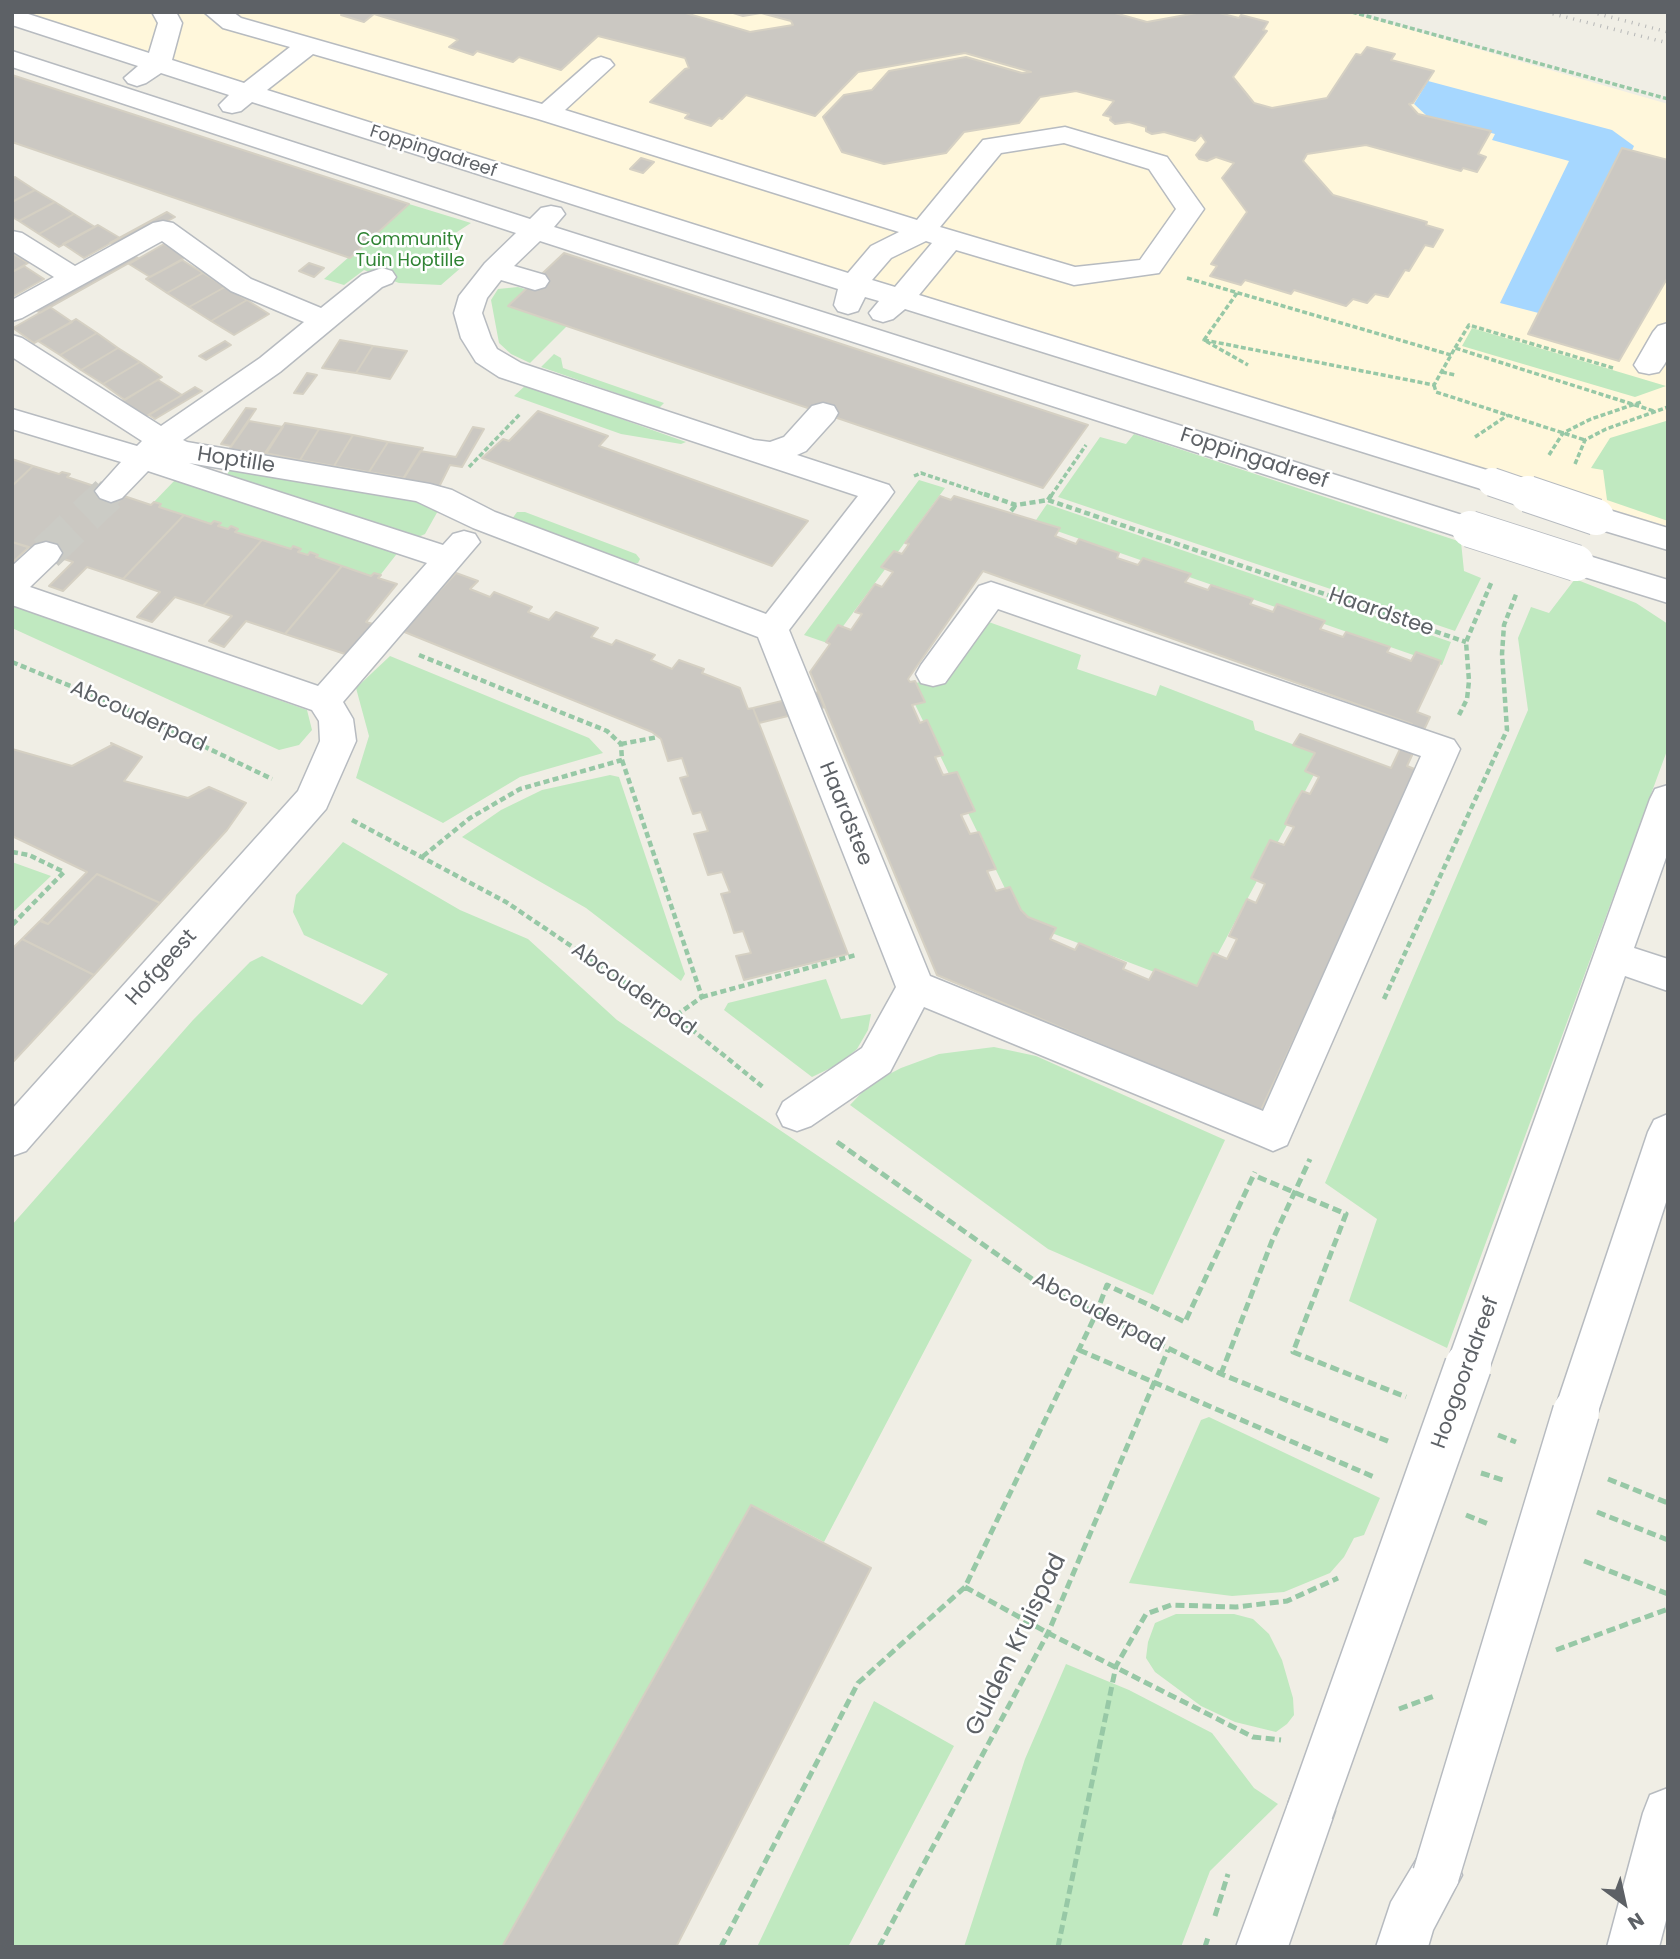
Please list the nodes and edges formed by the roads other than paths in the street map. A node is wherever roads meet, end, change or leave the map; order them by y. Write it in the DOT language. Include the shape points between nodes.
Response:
graph roads {
  1 [pos="216,12"];
  2 [pos="12,18"];
  3 [pos="154,20"];
  4 [pos="94,44"];
  5 [pos="308,46"];
  6 [pos="12,59"];
  7 [pos="158,63"];
  8 [pos="601,65"];
  9 [pos="115,93"];
  10 [pos="247,93"];
  11 [pos="547,113"];
  12 [pos="208,124"];
  13 [pos="570,196"];
  14 [pos="535,230"];
  15 [pos="923,230"];
  16 [pos="12,239"];
  17 [pos="950,239"];
  18 [pos="495,269"];
  19 [pos="382,277"];
  20 [pos="74,278"];
  21 [pos="535,281"];
  22 [pos="854,284"];
  23 [pos="901,298"];
  24 [pos="12,312"];
  25 [pos="325,320"];
  26 [pos="850,329"];
  27 [pos="1668,332"];
  28 [pos="12,344"];
  29 [pos="1648,365"];
  30 [pos="823,413"];
  31 [pos="12,419"];
  32 [pos="150,450"];
  33 [pos="751,450"];
  34 [pos="111,491"];
  35 [pos="484,520"];
  36 [pos="1668,539"];
  37 [pos="46,553"];
  38 [pos="449,559"];
  39 [pos="12,585"];
  40 [pos="1668,592"];
  41 [pos="12,593"];
  42 [pos="772,629"];
  43 [pos="933,674"];
  44 [pos="324,701"];
  45 [pos="1668,799"];
  46 [pos="1614,957"];
  47 [pos="1668,975"];
  48 [pos="915,987"];
  49 [pos="797,1114"];
  50 [pos="1668,1132"];
  51 [pos="12,1138"];
  52 [pos="1668,1813"];
  53 [pos="1262,1947"];
  54 [pos="1402,1947"];
  55 [pos="1633,1947"];
  1 -- 5 [label="street" via="232,23"];
  2 -- 4 [label="street, Foppingadreef"];
  3 -- 4 [label="street" via="127,37"];
  3 -- 7 [label="street" via="170,23"];
  4 -- 7 [label="street, Foppingadreef"];
  5 -- 10 [label="street"];
  5 -- 11 [label="street"];
  6 -- 9 [label="street, Foppingadreef"];
  7 -- 9 [label="street"];
  7 -- 10 [label="street, Foppingadreef"];
  8 -- 11 [label="street"];
  9 -- 12 [label="street, Foppingadreef"];
  10 -- 12 [label="street"];
  10 -- 13 [label="street, Foppingadreef"];
  11 -- 15 [label="street"];
  12 -- 14 [label="street, Foppingadreef"];
  13 -- 14 [label="street"];
  13 -- 22 [label="street, Foppingadreef"];
  14 -- 18 [label="street"];
  14 -- 26 [label="street, Foppingadreef"];
  15 -- 17 [label="street"];
  15 -- 17 [label="street" via="992,146 1065,135 1158,163 1190,209 1149,267 1074,276"];
  15 -- 22 [label="street" via="881,253"];
  16 -- 20 [label="street"];
  17 -- 23 [label="street"];
  18 -- 21 [label="street"];
  18 -- 33 [label="street" via="473,296 468,313 486,355 510,370"];
  19 -- 25 [label="street"];
  20 -- 24 [label="street"];
  20 -- 25 [label="street" via="163,229 241,285"];
  22 -- 23 [label="street, Foppingadreef"];
  22 -- 26 [label="street"];
  23 -- 26 [label="street"];
  23 -- 36 [label="street, Foppingadreef, bridge"];
  25 -- 32 [label="street"];
  26 -- 40 [label="street, Foppingadreef, bridge"];
  27 -- 29 [label="street"];
  28 -- 32 [label="street, Hoptille"];
  30 -- 33 [label="street" via="795,444 772,453"];
  31 -- 32 [label="street, Hoptille"];
  32 -- 34 [label="street"];
  32 -- 35 [label="street, Hoptille" via="419,491"];
  32 -- 38 [label="street"];
  33 -- 42 [label="street" via="878,492"];
  35 -- 38 [label="street"];
  35 -- 42 [label="street, Hoptille"];
  37 -- 39 [label="street"];
  38 -- 44 [label="street"];
  41 -- 44 [label="street"];
  42 -- 48 [label="street, Haardstee"];
  43 -- 48 [label="street" via="991,594 1442,750 1273,1132"];
  44 -- 51 [label="street, Hofgeest" via="336,719 338,741 313,799"];
  45 -- 46 [label="street, Hoogoorddreef"];
  46 -- 47 [label="street"];
  46 -- 53 [label="street, Hoogoorddreef, bridge"];
  48 -- 49 [label="street" via="876,1060"];
  50 -- 54 [label="street, bridge" via="1576,1412 1436,1875 1409,1920"];
  52 -- 55 [label="street"];
}
